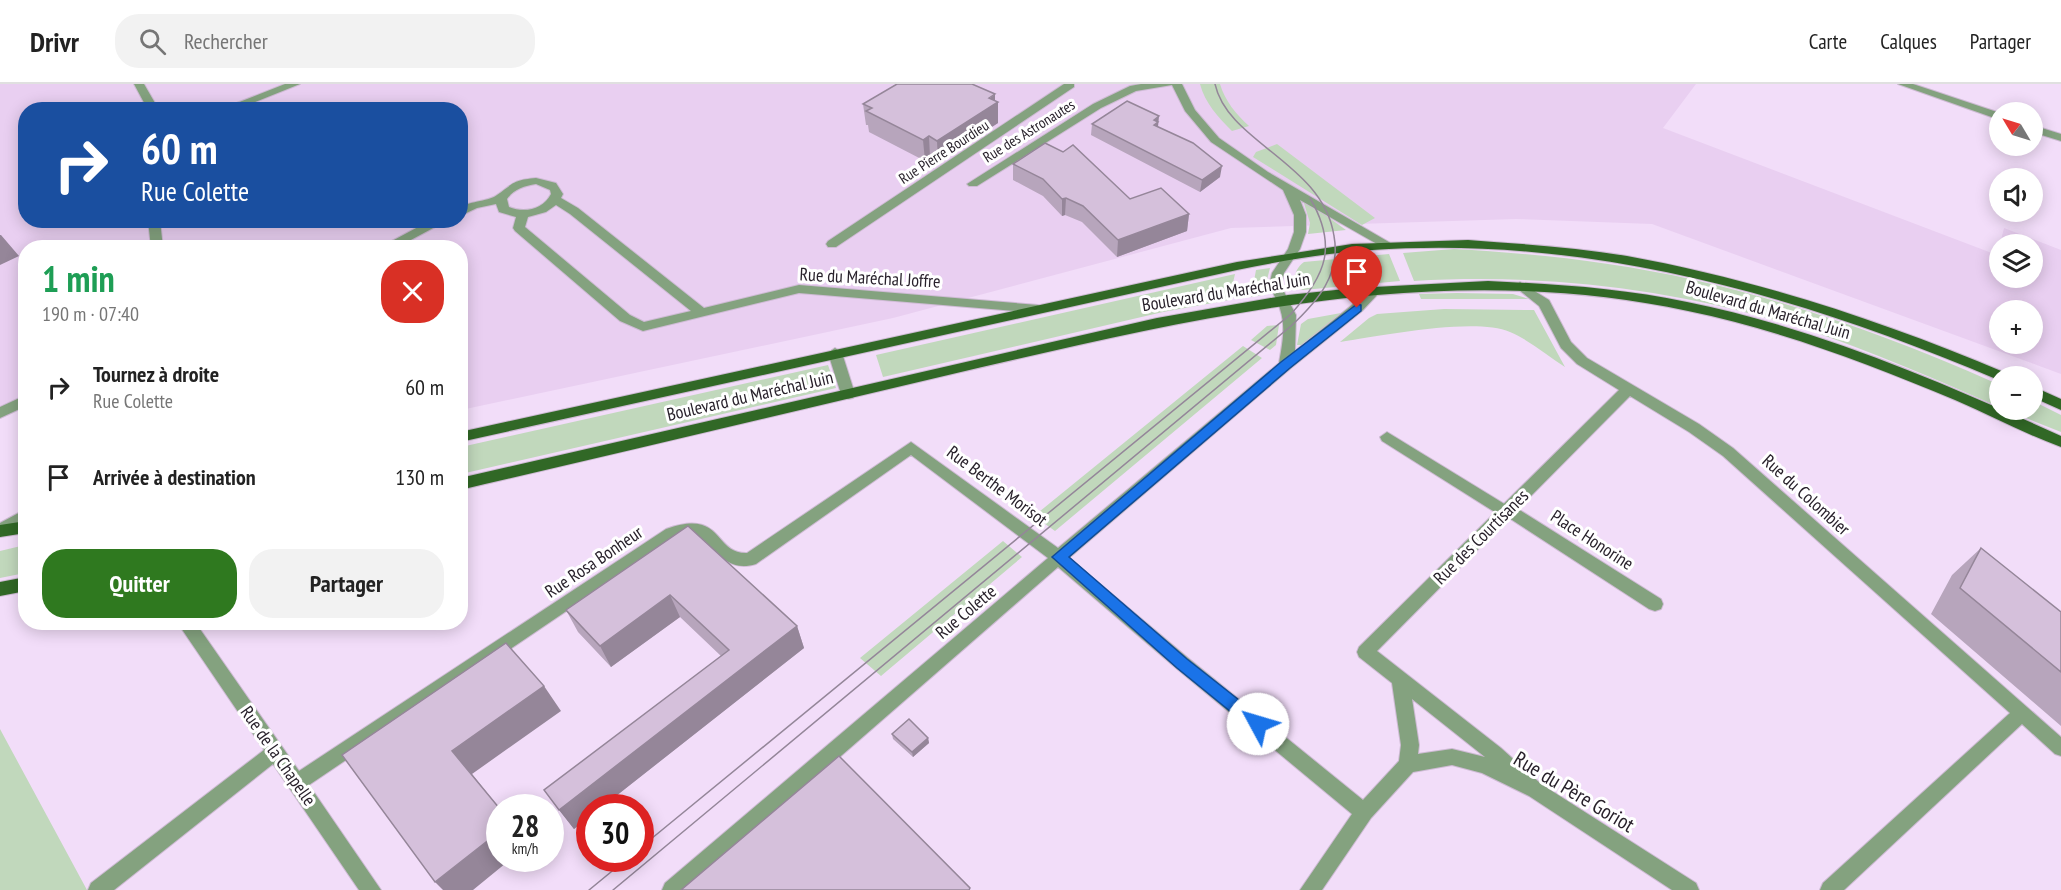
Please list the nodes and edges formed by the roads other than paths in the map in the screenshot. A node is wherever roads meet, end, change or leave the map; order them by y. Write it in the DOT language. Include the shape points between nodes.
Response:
graph roads {
  1 [pos="140,84"];
  2 [pos="296,84"];
  3 [pos="1069,84"];
  4 [pos="1168,84"];
  5 [pos="1177,84"];
  6 [pos="1909,85"];
  7 [pos="150,102"];
  8 [pos="246,102"];
  9 [pos="1989,113"];
  10 [pos="2043,132"];
  11 [pos="2061,138"];
  12 [pos="973,184"];
  13 [pos="1284,186"];
  14 [pos="501,199"];
  15 [pos="555,199"];
  16 [pos="468,208"];
  17 [pos="523,214"];
  18 [pos="426,228"];
  19 [pos="401,240"];
  20 [pos="832,244"];
  21 [pos="1388,245"];
  22 [pos="1290,256"];
  23 [pos="1520,286"];
  24 [pos="1374,290"];
  25 [pos="1285,300"];
  26 [pos="1038,309"];
  27 [pos="702,313"];
  28 [pos="836,352"];
  29 [pos="1286,365"];
  30 [pos="1989,371"];
  31 [pos="1628,390"];
  32 [pos="848,394"];
  33 [pos="2043,396"];
  34 [pos="18,403"];
  35 [pos="2061,405"];
  36 [pos="0,412"];
  37 [pos="468,435"];
  38 [pos="1387,436"];
  39 [pos="2061,442"];
  40 [pos="911,447"];
  41 [pos="468,482"];
  42 [pos="1507,511"];
  43 [pos="18,520"];
  44 [pos="18,528"];
  45 [pos="0,531"];
  46 [pos="1059,557"];
  47 [pos="18,586"];
  48 [pos="0,589"];
  49 [pos="1655,604"];
  50 [pos="191,630"];
  51 [pos="1400,678"];
  52 [pos="2022,713"];
  53 [pos="2061,747"];
  54 [pos="275,752"];
  55 [pos="1407,765"];
  56 [pos="297,783"];
  57 [pos="1535,790"];
  58 [pos="1364,812"];
  59 [pos="98,890"];
  60 [pos="371,890"];
  61 [pos="672,890"];
  62 [pos="1310,890"];
  63 [pos="1689,890"];
  64 [pos="1830,890"];
  1 -- 7 [label="street"];
  2 -- 8 [label="street"];
  3 -- 20 [label="street, Rue Pierre Bourdieu"];
  4 -- 12 [label="street, Rue des Astronautes" via="1134,88 1097,106"];
  5 -- 13 [label="street" via="1190,111 1215,140"];
  6 -- 9 [label="street"];
  10 -- 11 [label="street"];
  13 -- 21 [label="street"];
  13 -- 22 [label="street" via="1299,204 1302,221"];
  14 -- 15 [label="street" via="518,185 536,181 551,184 557,194"];
  14 -- 16 [label="street"];
  14 -- 17 [label="street" via="503,209"];
  15 -- 17 [label="street" via="543,208"];
  15 -- 27 [label="street"];
  17 -- 27 [label="street, Rue du Maréchal Joffre" via="519,228 625,318 643,327"];
  18 -- 19 [label="street"];
  21 -- 22 [label="main road, Boulevard du Maréchal Juin"];
  21 -- 30 [label="main road, Boulevard du Maréchal Juin" via="1481,244 1643,262 1826,310 1902,335"];
  22 -- 25 [label="street" via="1278,270 1275,286"];
  22 -- 26 [label="main road, Boulevard du Maréchal Juin"];
  23 -- 24 [label="main road, Boulevard du Maréchal Juin"];
  23 -- 31 [label="street, Rue du Colombier" via="1544,303 1566,345 1582,362"];
  23 -- 39 [label="main road, Boulevard du Maréchal Juin" via="1684,305 1797,335 1902,372"];
  24 -- 25 [label="main road, Boulevard du Maréchal Juin"];
  24 -- 29 [label="street, Rue Colette"];
  25 -- 29 [label="street" via="1292,318"];
  25 -- 32 [label="main road, Boulevard du Maréchal Juin" via="1156,322"];
  26 -- 27 [label="street, Rue du Maréchal Joffre" via="799,289"];
  26 -- 28 [label="main road, Boulevard du Maréchal Juin"];
  28 -- 32 [label="street"];
  28 -- 37 [label="main road, Boulevard du Maréchal Juin"];
  29 -- 46 [label="street, Rue Colette"];
  31 -- 42 [label="street, Rue des Courtisanes"];
  31 -- 52 [label="street, Rue du Colombier" via="1728,452"];
  32 -- 41 [label="main road, Boulevard du Maréchal Juin"];
  33 -- 35 [label="main road"];
  34 -- 36 [label="street"];
  38 -- 42 [label="street, Place Honorine"];
  40 -- 46 [label="street, Rue Berthe Morisot"];
  40 -- 56 [label="street, Rue Rosa Bonheur" via="750,559 729,556 692,526 671,533"];
  42 -- 49 [label="street, Place Honorine"];
  42 -- 51 [label="street, Rue des Courtisanes" via="1365,652"];
  43 -- 45 [label="street"];
  44 -- 45 [label="main road"];
  46 -- 58 [label="street, Rue Berthe Morisot"];
  46 -- 61 [label="street, Rue Colette"];
  47 -- 48 [label="main road"];
  50 -- 54 [label="street, Rue de la Chapelle"];
  51 -- 55 [label="street" via="1410,745"];
  51 -- 57 [label="street, Rue des Courtisanes"];
  52 -- 53 [label="street, Rue du Colombier"];
  52 -- 64 [label="street"];
  54 -- 56 [label="street, Rue de la Chapelle"];
  54 -- 59 [label="street"];
  55 -- 57 [label="street, Rue du Père Goriot" via="1452,757 1485,765"];
  55 -- 58 [label="street"];
  56 -- 60 [label="street, Rue de la Chapelle"];
  57 -- 63 [label="street, Rue du Père Goriot"];
  58 -- 62 [label="street"];
}
